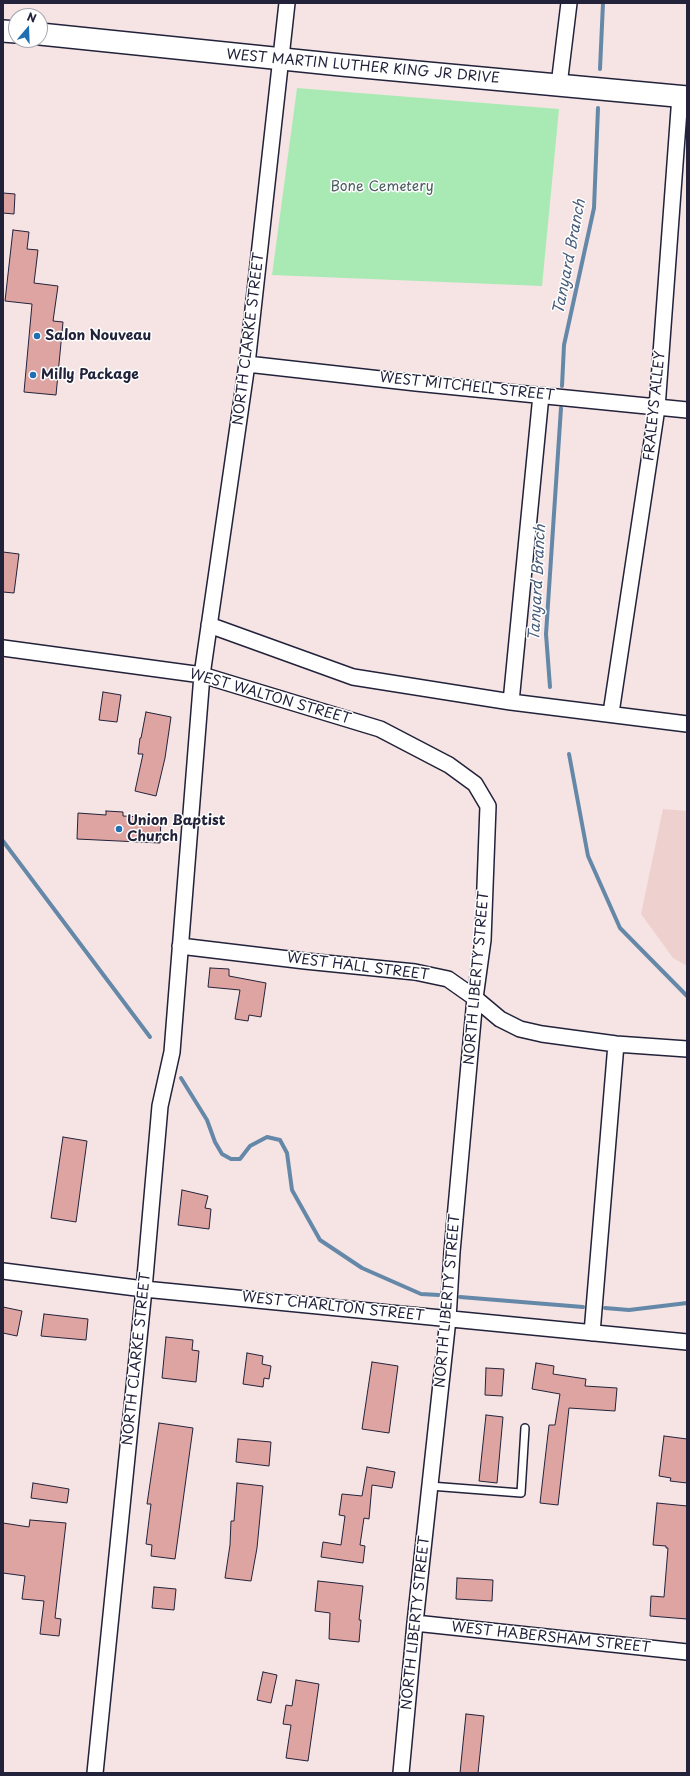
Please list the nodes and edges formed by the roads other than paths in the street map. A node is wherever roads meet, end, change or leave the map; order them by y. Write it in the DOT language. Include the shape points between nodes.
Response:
graph roads {
  1 [pos="287,3"];
  2 [pos="569,3"];
  3 [pos="48,35"];
  4 [pos="281,60"];
  5 [pos="559,85"];
  6 [pos="684,96"];
  7 [pos="247,364"];
  8 [pos="541,395"];
  9 [pos="657,408"];
  10 [pos="687,410"];
  11 [pos="209,625"];
  12 [pos="3,648"];
  13 [pos="202,675"];
  14 [pos="511,702"];
  15 [pos="611,714"];
  16 [pos="687,724"];
  17 [pos="488,828"];
  18 [pos="180,946"];
  19 [pos="475,998"];
  20 [pos="616,1044"];
  21 [pos="687,1049"];
  22 [pos="3,1271"];
  23 [pos="144,1289"];
  24 [pos="448,1319"];
  25 [pos="592,1332"];
  26 [pos="687,1342"];
  27 [pos="526,1428"];
  28 [pos="430,1486"];
  29 [pos="415,1623"];
  30 [pos="687,1652"];
  31 [pos="95,1773"];
  32 [pos="401,1773"];
  1 -- 4 [label="street, NORTH CLARKE STREET"];
  2 -- 5 [label="street"];
  3 -- 4 [label="main road, WEST MARTIN LUTHER KING JR DRIVE"];
  4 -- 5 [label="main road, WEST MARTIN LUTHER KING JR DRIVE"];
  4 -- 7 [label="street, NORTH CLARKE STREET"];
  5 -- 6 [label="main road, WEST MARTIN LUTHER KING JR DRIVE"];
  6 -- 9 [label="street, FRALEYS ALLEY"];
  7 -- 8 [label="street, WEST MITCHELL STREET"];
  7 -- 11 [label="street, NORTH CLARKE STREET"];
  8 -- 9 [label="street, WEST MITCHELL STREET"];
  8 -- 14 [label="street"];
  9 -- 10 [label="street, WEST MITCHELL STREET"];
  9 -- 15 [label="street, FRALEYS ALLEY"];
  11 -- 13 [label="street, NORTH CLARKE STREET"];
  11 -- 14 [label="street" via="352,677"];
  12 -- 13 [label="street, WEST WALTON STREET"];
  13 -- 17 [label="street, WEST WALTON STREET" via="380,729 442,761 475,784 488,806"];
  13 -- 18 [label="street, NORTH CLARKE STREET"];
  14 -- 15 [label="street"];
  15 -- 16 [label="street"];
  17 -- 19 [label="street, NORTH LIBERTY STREET" via="483,940"];
  18 -- 19 [label="street, WEST HALL STREET" via="414,972 448,979"];
  18 -- 23 [label="street, NORTH CLARKE STREET" via="172,1052 160,1106"];
  19 -- 20 [label="street, WEST HALL STREET" via="500,1019 520,1029"];
  19 -- 24 [label="street, NORTH LIBERTY STREET"];
  20 -- 21 [label="street, WEST HALL STREET"];
  20 -- 25 [label="street"];
  22 -- 23 [label="street, WEST CHARLTON STREET"];
  23 -- 24 [label="street, WEST CHARLTON STREET"];
  23 -- 31 [label="street, NORTH CLARKE STREET"];
  24 -- 25 [label="street, WEST CHARLTON STREET"];
  24 -- 28 [label="street, NORTH LIBERTY STREET"];
  25 -- 26 [label="street, WEST CHARLTON STREET"];
  27 -- 28 [label="lane" via="521,1493"];
  28 -- 29 [label="street, NORTH LIBERTY STREET"];
  29 -- 30 [label="street, WEST HABERSHAM STREET"];
  29 -- 32 [label="street, NORTH LIBERTY STREET"];
}
